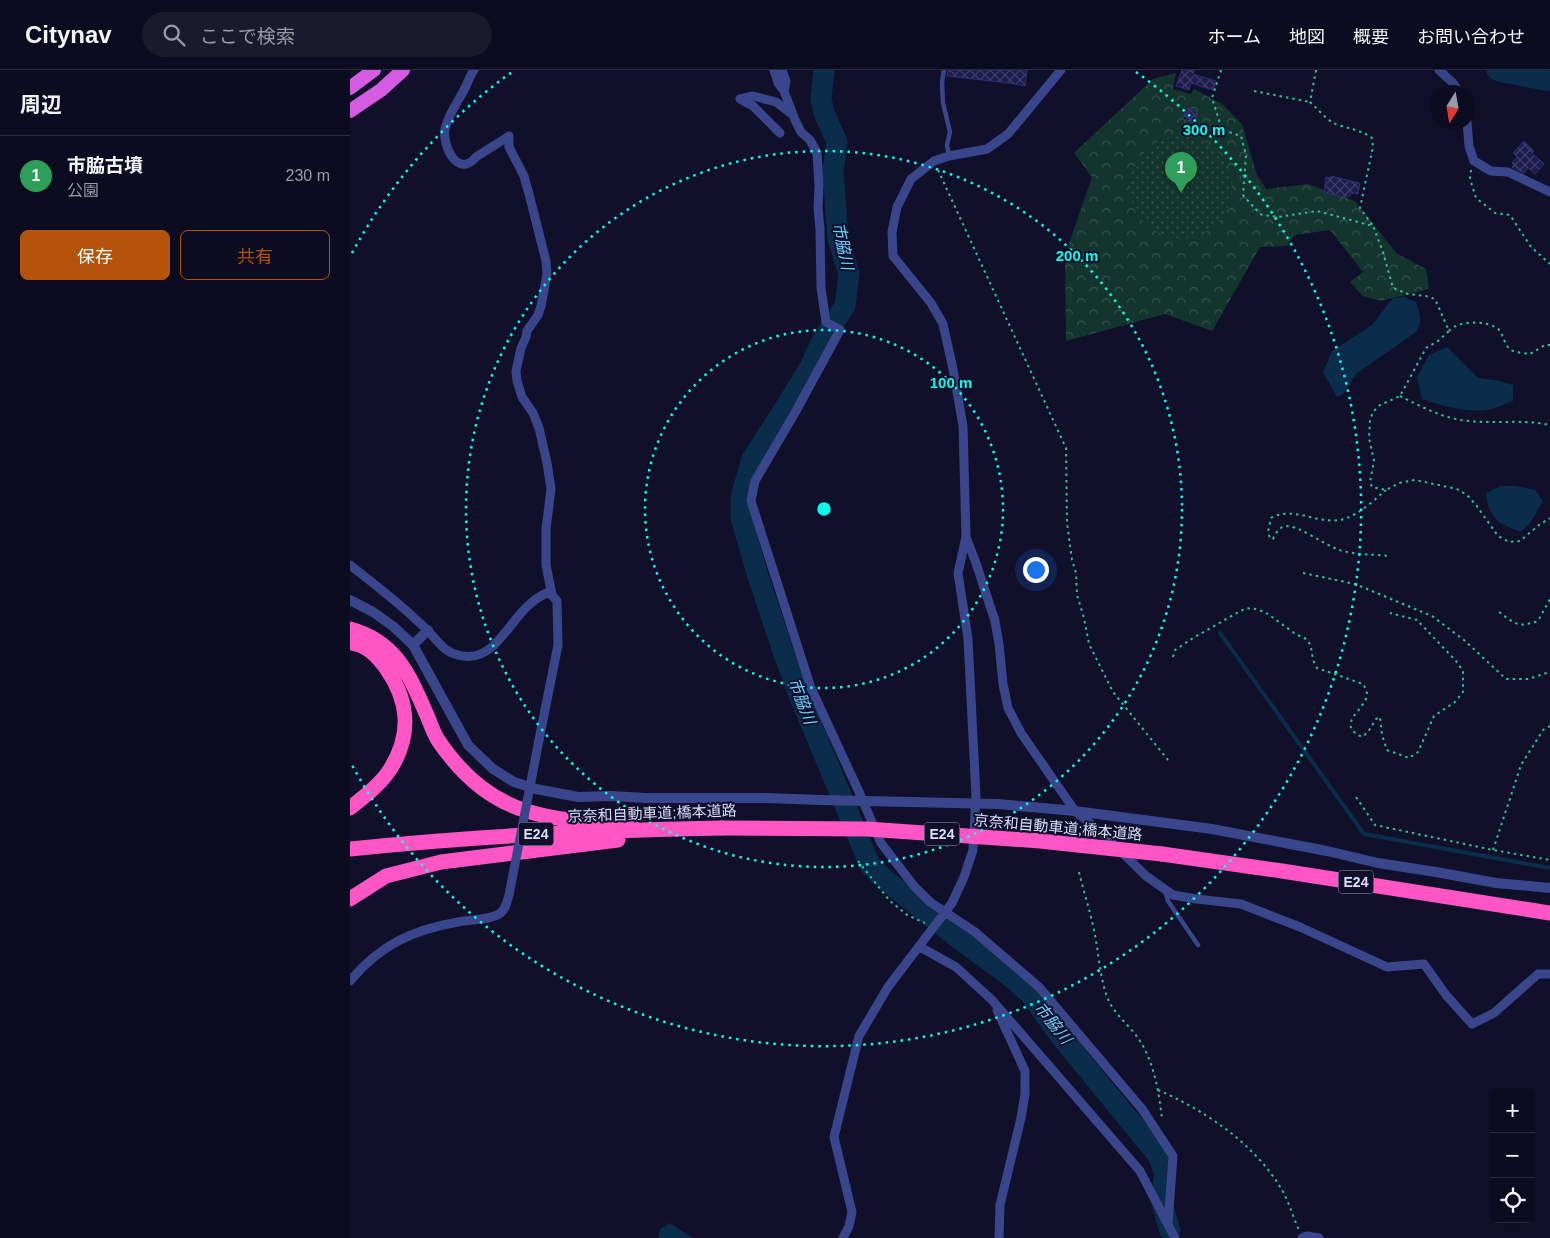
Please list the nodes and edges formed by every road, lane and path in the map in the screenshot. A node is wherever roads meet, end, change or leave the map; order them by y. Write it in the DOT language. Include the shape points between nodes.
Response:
graph roads {
  1 [pos="374,70"];
  2 [pos="403,70"];
  3 [pos="474,70"];
  4 [pos="774,70"];
  5 [pos="782,70"];
  6 [pos="944,70"];
  7 [pos="1061,70"];
  8 [pos="1220,70"];
  9 [pos="1316,70"];
  10 [pos="1439,70"];
  11 [pos="1454,85"];
  12 [pos="350,88"];
  13 [pos="784,91"];
  14 [pos="1254,91"];
  15 [pos="1310,102"];
  16 [pos="350,111"];
  17 [pos="793,115"];
  18 [pos="1468,130"];
  19 [pos="780,133"];
  20 [pos="949,156"];
  21 [pos="934,161"];
  22 [pos="1474,161"];
  23 [pos="1550,192"];
  24 [pos="1373,226"];
  25 [pos="1550,264"];
  26 [pos="1449,331"];
  27 [pos="1550,345"];
  28 [pos="1400,396"];
  29 [pos="1550,425"];
  30 [pos="1386,490"];
  31 [pos="1550,518"];
  32 [pos="966,537"];
  33 [pos="1388,556"];
  34 [pos="350,565"];
  35 [pos="1302,573"];
  36 [pos="552,595"];
  37 [pos="1550,599"];
  38 [pos="350,600"];
  39 [pos="1499,612"];
  40 [pos="1390,613"];
  41 [pos="350,629"];
  42 [pos="428,630"];
  43 [pos="350,642"];
  44 [pos="413,645"];
  45 [pos="1173,657"];
  46 [pos="1550,672"];
  47 [pos="1550,726"];
  48 [pos="1168,760"];
  49 [pos="1356,797"];
  50 [pos="350,808"];
  51 [pos="1075,811"];
  52 [pos="688,828"];
  53 [pos="637,830"];
  54 [pos="350,849"];
  55 [pos="1492,850"];
  56 [pos="1550,860"];
  57 [pos="858,861"];
  58 [pos="1079,872"];
  59 [pos="1550,888"];
  60 [pos="1165,889"];
  61 [pos="350,900"];
  62 [pos="945,912"];
  63 [pos="1550,913"];
  64 [pos="932,926"];
  65 [pos="1198,945"];
  66 [pos="920,947"];
  67 [pos="1550,974"];
  68 [pos="350,981"];
  69 [pos="992,1000"];
  70 [pos="1157,1089"];
  71 [pos="1164,1143"];
  72 [pos="1168,1224"];
  73 [pos="1301,1236"];
  74 [pos="844,1238"];
  75 [pos="999,1238"];
  76 [pos="1175,1238"];
  77 [pos="1319,1238"];
  1 -- 12 [label="highway"];
  2 -- 16 [label="highway"];
  3 -- 36 [label="street" via="448,120 446,145 452,158 465,164 509,136 509,147 524,176 546,261 541,306 527,331 516,371 522,397 539,428 547,463 551,489 546,565"];
  4 -- 13 [label="street"];
  5 -- 13 [label="street" via="786,81"];
  6 -- 20 [label="lane" via="943,103 950,132"];
  7 -- 20 [label="street" via="1008,134 987,149"];
  8 -- 24 [label="path" via="1212,98 1220,129 1241,136 1246,155 1243,195 1258,212 1278,217 1317,211"];
  9 -- 15 [label="path"];
  10 -- 11 [label="street"];
  13 -- 17 [label="street"];
  14 -- 15 [label="path"];
  15 -- 24 [label="path" via="1329,120 1372,138 1373,147 1360,208"];
  17 -- 19 [label="street" via="776,102 753,96 740,99 753,106"];
  17 -- 62 [label="street" via="817,153 821,288 826,322 840,330 755,481 751,501 811,688 881,843 914,886"];
  18 -- 22 [label="street"];
  20 -- 21 [label="street"];
  21 -- 32 [label="street" via="911,178 897,207 892,256 931,303 944,327 963,426"];
  21 -- 48 [label="path" via="1066,448 1067,523 1089,644 1113,692"];
  22 -- 23 [label="street" via="1491,171 1508,172"];
  22 -- 25 [label="path" via="1470,179 1476,198 1495,213 1510,215 1531,247"];
  24 -- 26 [label="path" via="1393,288 1435,298"];
  26 -- 27 [label="path" via="1462,322 1472,322 1496,327 1514,351 1530,354"];
  26 -- 28 [label="path" via="1426,348"];
  28 -- 29 [label="path" via="1434,413 1468,421"];
  28 -- 30 [label="path" via="1380,405 1370,420 1374,461 1370,482 1372,487"];
  30 -- 31 [label="path" via="1415,480 1457,489 1476,504 1498,536 1509,542 1520,540"];
  30 -- 33 [label="path" via="1366,507 1344,519 1325,520 1285,513 1271,518 1268,532 1273,539 1277,531 1286,526 1298,528 1337,550"];
  32 -- 51 [label="street" via="995,621 1008,708 1021,733"];
  32 -- 62 [label="street" via="958,573 968,639 976,820 973,850 952,903"];
  34 -- 42 [label="street"];
  35 -- 46 [label="path" via="1354,584 1432,616 1506,679 1528,680"];
  36 -- 42 [label="street" via="547,593 538,597 484,654 472,657 457,655 440,646"];
  36 -- 68 [label="street, bridge" via="558,607 558,645 506,907 500,914 488,918 436,926 402,938 360,969"];
  37 -- 39 [label="path" via="1538,621 1524,626"];
  38 -- 44 [label="street" via="394,627"];
  40 -- 45 [label="path" via="1417,620 1463,671 1463,692 1455,702 1434,716 1418,752 1409,758 1387,750 1380,717 1362,737 1355,734 1351,727 1352,718 1367,696 1363,684 1317,668 1310,644 1304,636 1297,635 1265,612 1244,609 1193,638 1176,650"];
  41 -- 53 [label="highway" via="383,644 400,660 438,739 458,767 482,788 509,806 539,815 572,821 612,821"];
  42 -- 44 [label="street"];
  43 -- 50 [label="highway" via="366,648 397,683 405,709 405,728 402,744 390,769 370,792"];
  44 -- 51 [label="street, bridge" via="468,745 514,782 536,789 578,797 998,804"];
  47 -- 55 [label="path" via="1543,730 1521,765"];
  49 -- 55 [label="path" via="1375,825"];
  51 -- 59 [label="street" via="1212,829 1378,864 1496,883"];
  51 -- 60 [label="street" via="1146,876"];
  52 -- 53 [label="highway, 京奈和自動車道;橋本道路 / E24"];
  52 -- 61 [label="highway" via="441,862 386,876"];
  52 -- 63 [label="highway, 京奈和自動車道;橋本道路 / E24, bridge" via="867,829 1040,841 1162,854"];
  53 -- 54 [label="highway, 京奈和自動車道;橋本道路 / E24" via="498,836"];
  55 -- 56 [label="path"];
  57 -- 64 [label="path" via="889,900 907,915"];
  58 -- 70 [label="path" via="1108,1001 1146,1050"];
  60 -- 65 [label="lane" via="1168,901"];
  60 -- 67 [label="street" via="1186,898 1247,906 1387,967 1424,964 1472,1024 1494,1013 1538,974"];
  62 -- 66 [label="street"];
  62 -- 71 [label="street" via="975,932 1039,987 1142,1109"];
  66 -- 69 [label="street" via="956,967"];
  66 -- 74 [label="street" via="888,987 859,1036 834,1137 852,1212"];
  69 -- 72 [label="street" via="1140,1170"];
  69 -- 75 [label="street" via="1025,1071 1022,1118 1000,1205"];
  70 -- 71 [label="path"];
  70 -- 73 [label="path" via="1218,1123 1258,1158 1283,1192"];
  71 -- 72 [label="street" via="1173,1156"];
  72 -- 76 [label="street"];
  73 -- 77 [label="street"];
}
